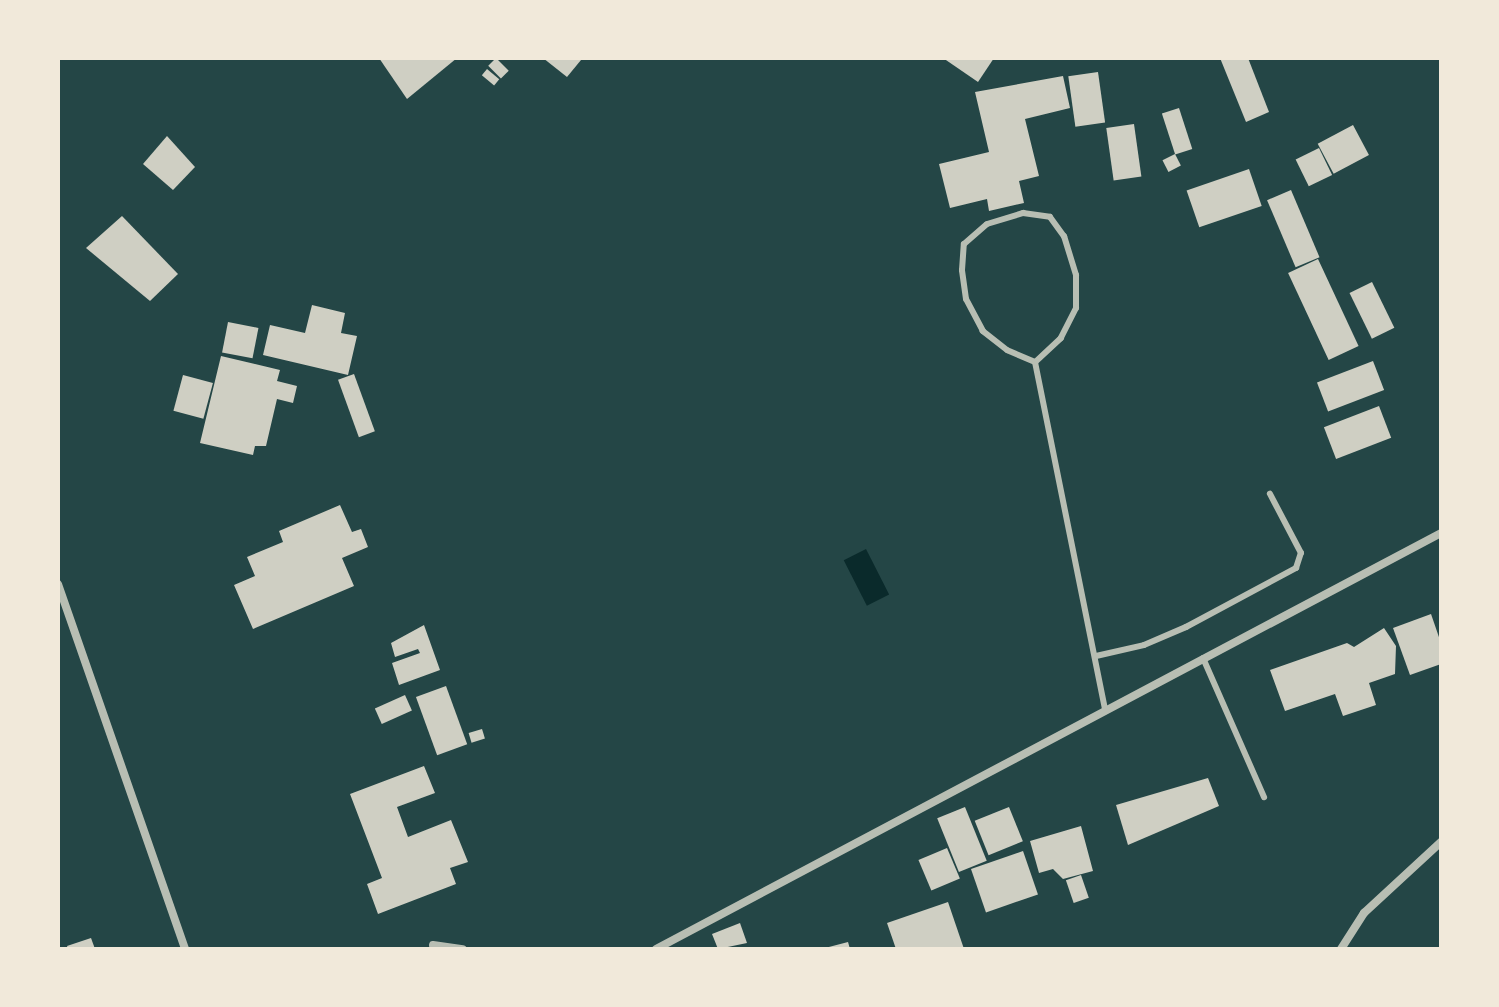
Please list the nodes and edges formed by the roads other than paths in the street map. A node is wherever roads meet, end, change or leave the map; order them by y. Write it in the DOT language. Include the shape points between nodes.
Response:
graph roads {
  1 [pos="1035,362"];
  2 [pos="1270,494"];
  3 [pos="1441,533"];
  4 [pos="58,584"];
  5 [pos="1096,656"];
  6 [pos="1203,658"];
  7 [pos="1105,710"];
  8 [pos="1264,797"];
  9 [pos="1441,842"];
  10 [pos="433,945"];
  11 [pos="185,949"];
  12 [pos="463,949"];
  13 [pos="656,949"];
  14 [pos="1341,949"];
  1 -- 1 [label="lane" via="1007,350 983,331 966,299 962,270 964,244 987,224 1023,213 1050,217 1064,236 1076,275 1076,308 1061,338"];
  1 -- 5 [label="lane"];
  2 -- 5 [label="lane" via="1301,553 1296,568 1186,627 1144,645"];
  3 -- 6 [label="street"];
  4 -- 11 [label="street"];
  5 -- 7 [label="lane"];
  6 -- 7 [label="street"];
  6 -- 8 [label="lane"];
  7 -- 13 [label="street"];
  9 -- 14 [label="street" via="1364,913"];
  10 -- 12 [label="street"];
}
